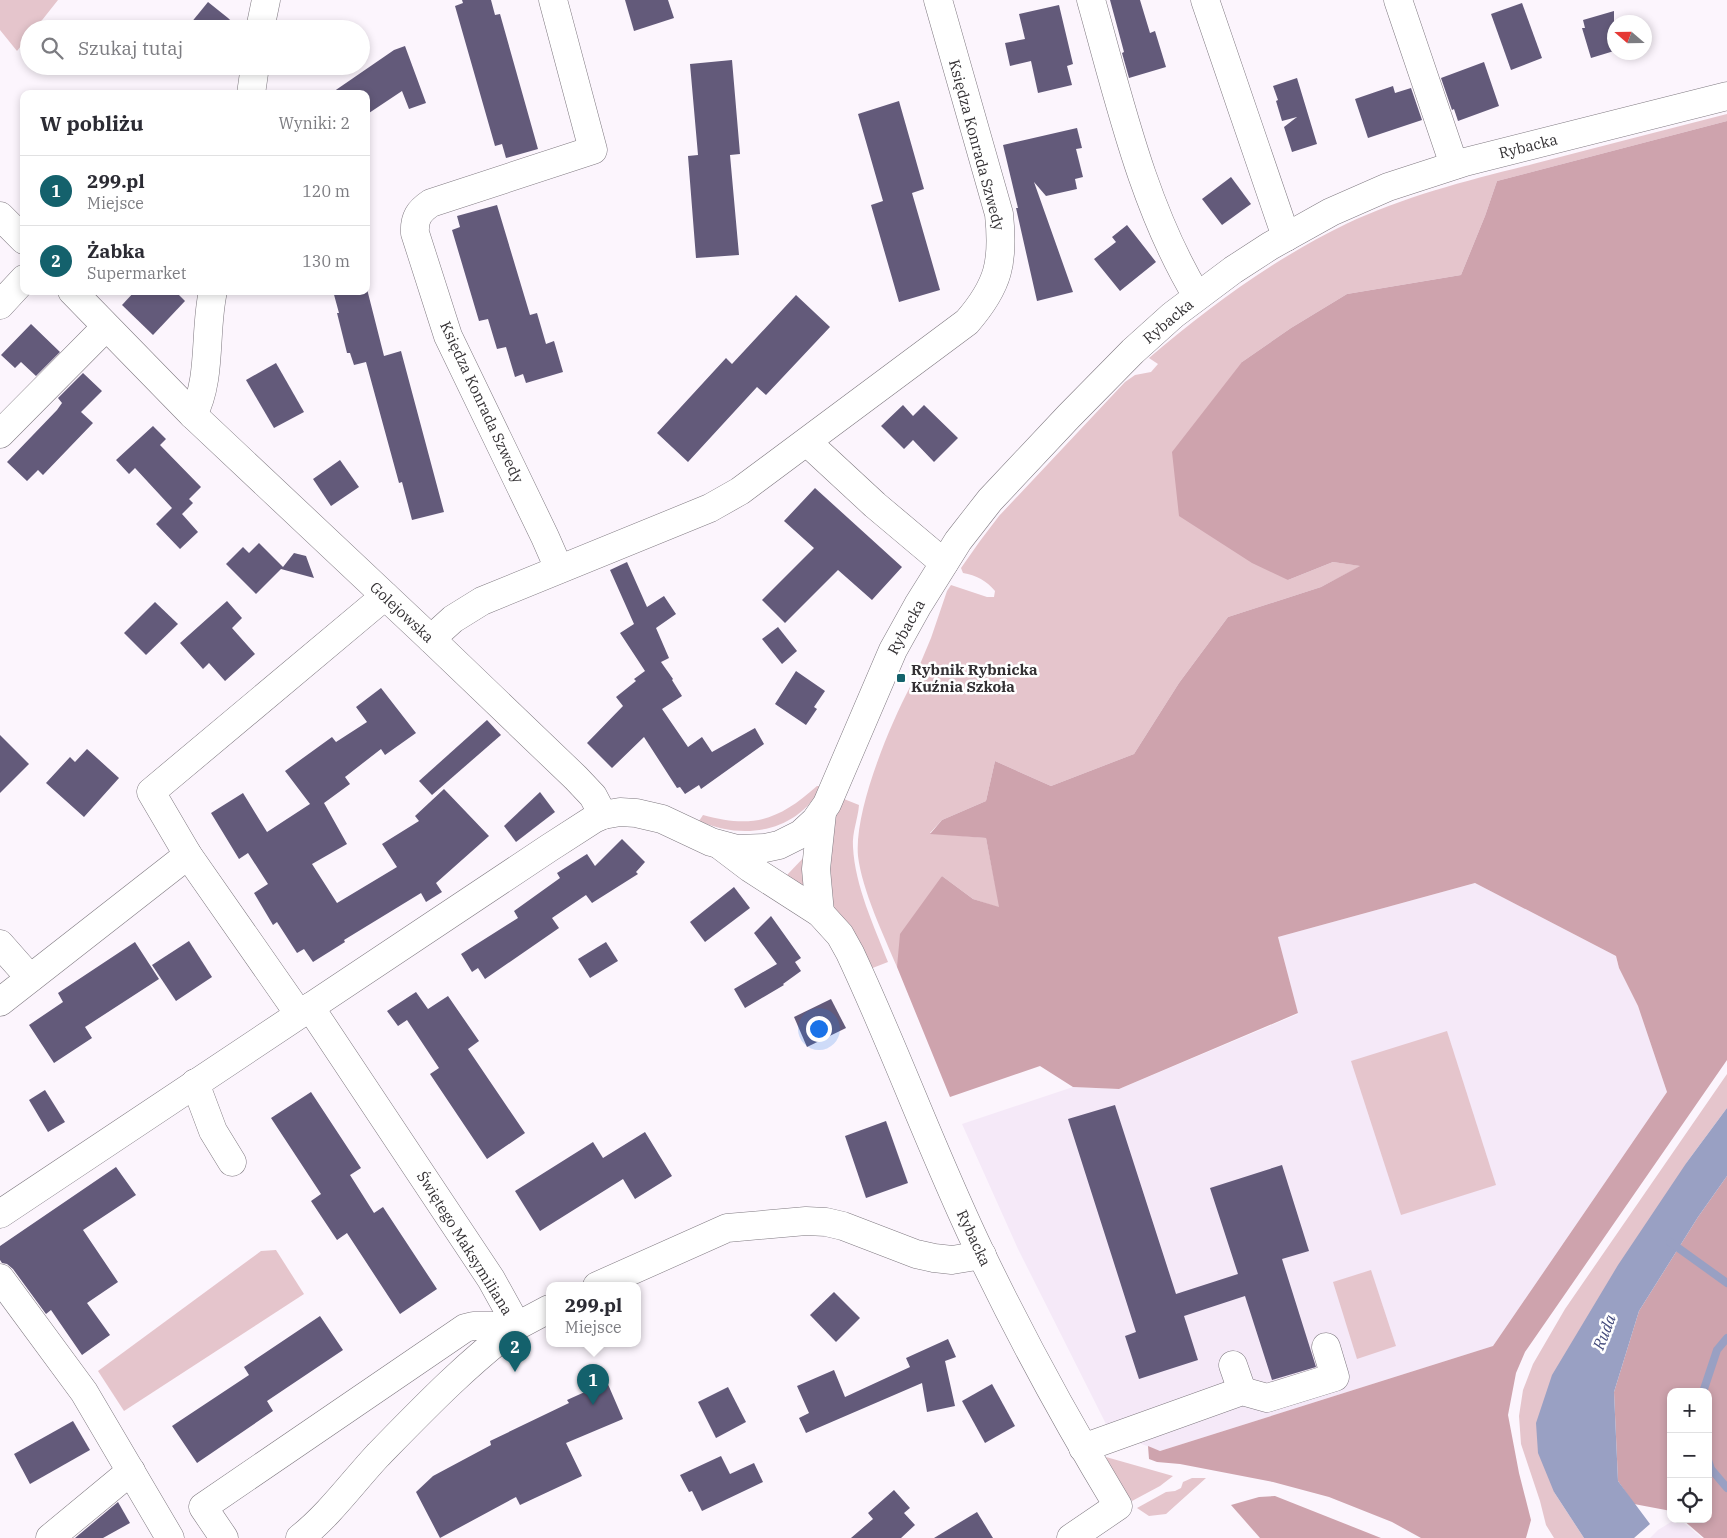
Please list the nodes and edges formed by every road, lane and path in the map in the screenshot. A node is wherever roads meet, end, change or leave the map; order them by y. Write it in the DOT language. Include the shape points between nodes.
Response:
graph roads {
  1 [pos="266,0"];
  2 [pos="553,0"];
  3 [pos="938,0"];
  4 [pos="1091,0"];
  5 [pos="1205,0"];
  6 [pos="1398,0"];
  7 [pos="262,20"];
  8 [pos="254,75"];
  9 [pos="252,90"];
  10 [pos="1727,96"];
  11 [pos="1454,165"];
  12 [pos="0,216"];
  13 [pos="20,236"];
  14 [pos="1286,237"];
  15 [pos="20,283"];
  16 [pos="76,295"];
  17 [pos="213,295"];
  18 [pos="1197,296"];
  19 [pos="0,305"];
  20 [pos="106,327"];
  21 [pos="193,415"];
  22 [pos="0,434"];
  23 [pos="807,442"];
  24 [pos="944,563"];
  25 [pos="559,569"];
  26 [pos="385,596"];
  27 [pos="431,639"];
  28 [pos="822,813"];
  29 [pos="603,815"];
  30 [pos="720,846"];
  31 [pos="188,854"];
  32 [pos="820,913"];
  33 [pos="0,944"];
  34 [pos="30,978"];
  35 [pos="0,1002"];
  36 [pos="304,1010"];
  37 [pos="195,1083"];
  38 [pos="232,1162"];
  39 [pos="0,1214"];
  40 [pos="982,1256"];
  41 [pos="0,1278"];
  42 [pos="606,1282"];
  43 [pos="546,1311"];
  44 [pos="517,1326"];
  45 [pos="1326,1347"];
  46 [pos="1233,1365"];
  47 [pos="1242,1391"];
  48 [pos="1083,1448"];
  49 [pos="131,1471"];
  50 [pos="316,1533"];
  51 [pos="50,1538"];
  52 [pos="170,1538"];
  53 [pos="224,1538"];
  54 [pos="1071,1538"];
  1 -- 7 [label="street"];
  2 -- 25 [label="street, Księdza Konrada Szwedy" via="593,150 431,202 418,214 415,223 448,336"];
  3 -- 23 [label="street, Księdza Konrada Szwedy" via="999,214 1000,261 993,285 983,304 966,322"];
  4 -- 18 [label="street" via="1139,167 1181,269"];
  5 -- 14 [label="street"];
  6 -- 11 [label="street"];
  8 -- 9 [label="street"];
  10 -- 11 [label="street, Rybacka"];
  11 -- 14 [label="street, Rybacka" via="1380,190"];
  12 -- 13 [label="street"];
  14 -- 18 [label="street, Rybacka"];
  15 -- 19 [label="street"];
  16 -- 20 [label="street, Golejowska"];
  17 -- 21 [label="street" via="207,328 204,381"];
  18 -- 24 [label="street, Rybacka" via="1172,315 1089,395 984,508"];
  20 -- 21 [label="street, Golejowska"];
  20 -- 22 [label="street"];
  21 -- 26 [label="street, Golejowska"];
  23 -- 24 [label="street"];
  23 -- 25 [label="street, Księdza Konrada Szwedy" via="740,491 710,508"];
  24 -- 28 [label="street, Rybacka" via="893,650"];
  25 -- 27 [label="street, Księdza Konrada Szwedy" via="482,601 453,619"];
  26 -- 27 [label="street, Golejowska"];
  26 -- 31 [label="street, Świętego Maksymiliana" via="151,792"];
  27 -- 29 [label="street, Golejowska" via="588,790"];
  28 -- 30 [label="street, Rybacka" via="808,829 779,845 737,849"];
  28 -- 32 [label="street, Rybacka" via="816,869"];
  29 -- 30 [label="street" via="627,812 649,815"];
  29 -- 36 [label="street" via="540,853"];
  30 -- 32 [label="street, Rybacka"];
  31 -- 34 [label="street"];
  31 -- 36 [label="street, Świętego Maksymiliana"];
  32 -- 40 [label="street, Rybacka" via="840,935 854,961"];
  33 -- 34 [label="street"];
  34 -- 35 [label="street"];
  36 -- 37 [label="street"];
  36 -- 44 [label="street, Świętego Maksymiliana" via="491,1279"];
  37 -- 38 [label="street" via="213,1130"];
  37 -- 39 [label="street"];
  40 -- 42 [label="street" via="952,1260 934,1258 842,1226 806,1221 727,1228"];
  40 -- 48 [label="street, Rybacka"];
  41 -- 49 [label="street" via="84,1392"];
  43 -- 44 [label="street"];
  44 -- 50 [label="street, Świętego Maksymiliana" via="460,1374 378,1456"];
  44 -- 53 [label="street" via="465,1328 203,1508"];
  45 -- 47 [label="street" via="1335,1377 1267,1398"];
  46 -- 47 [label="street"];
  47 -- 48 [label="street"];
  48 -- 54 [label="street, Rybacka" via="1118,1506"];
  49 -- 51 [label="street"];
  49 -- 52 [label="street"];
}
